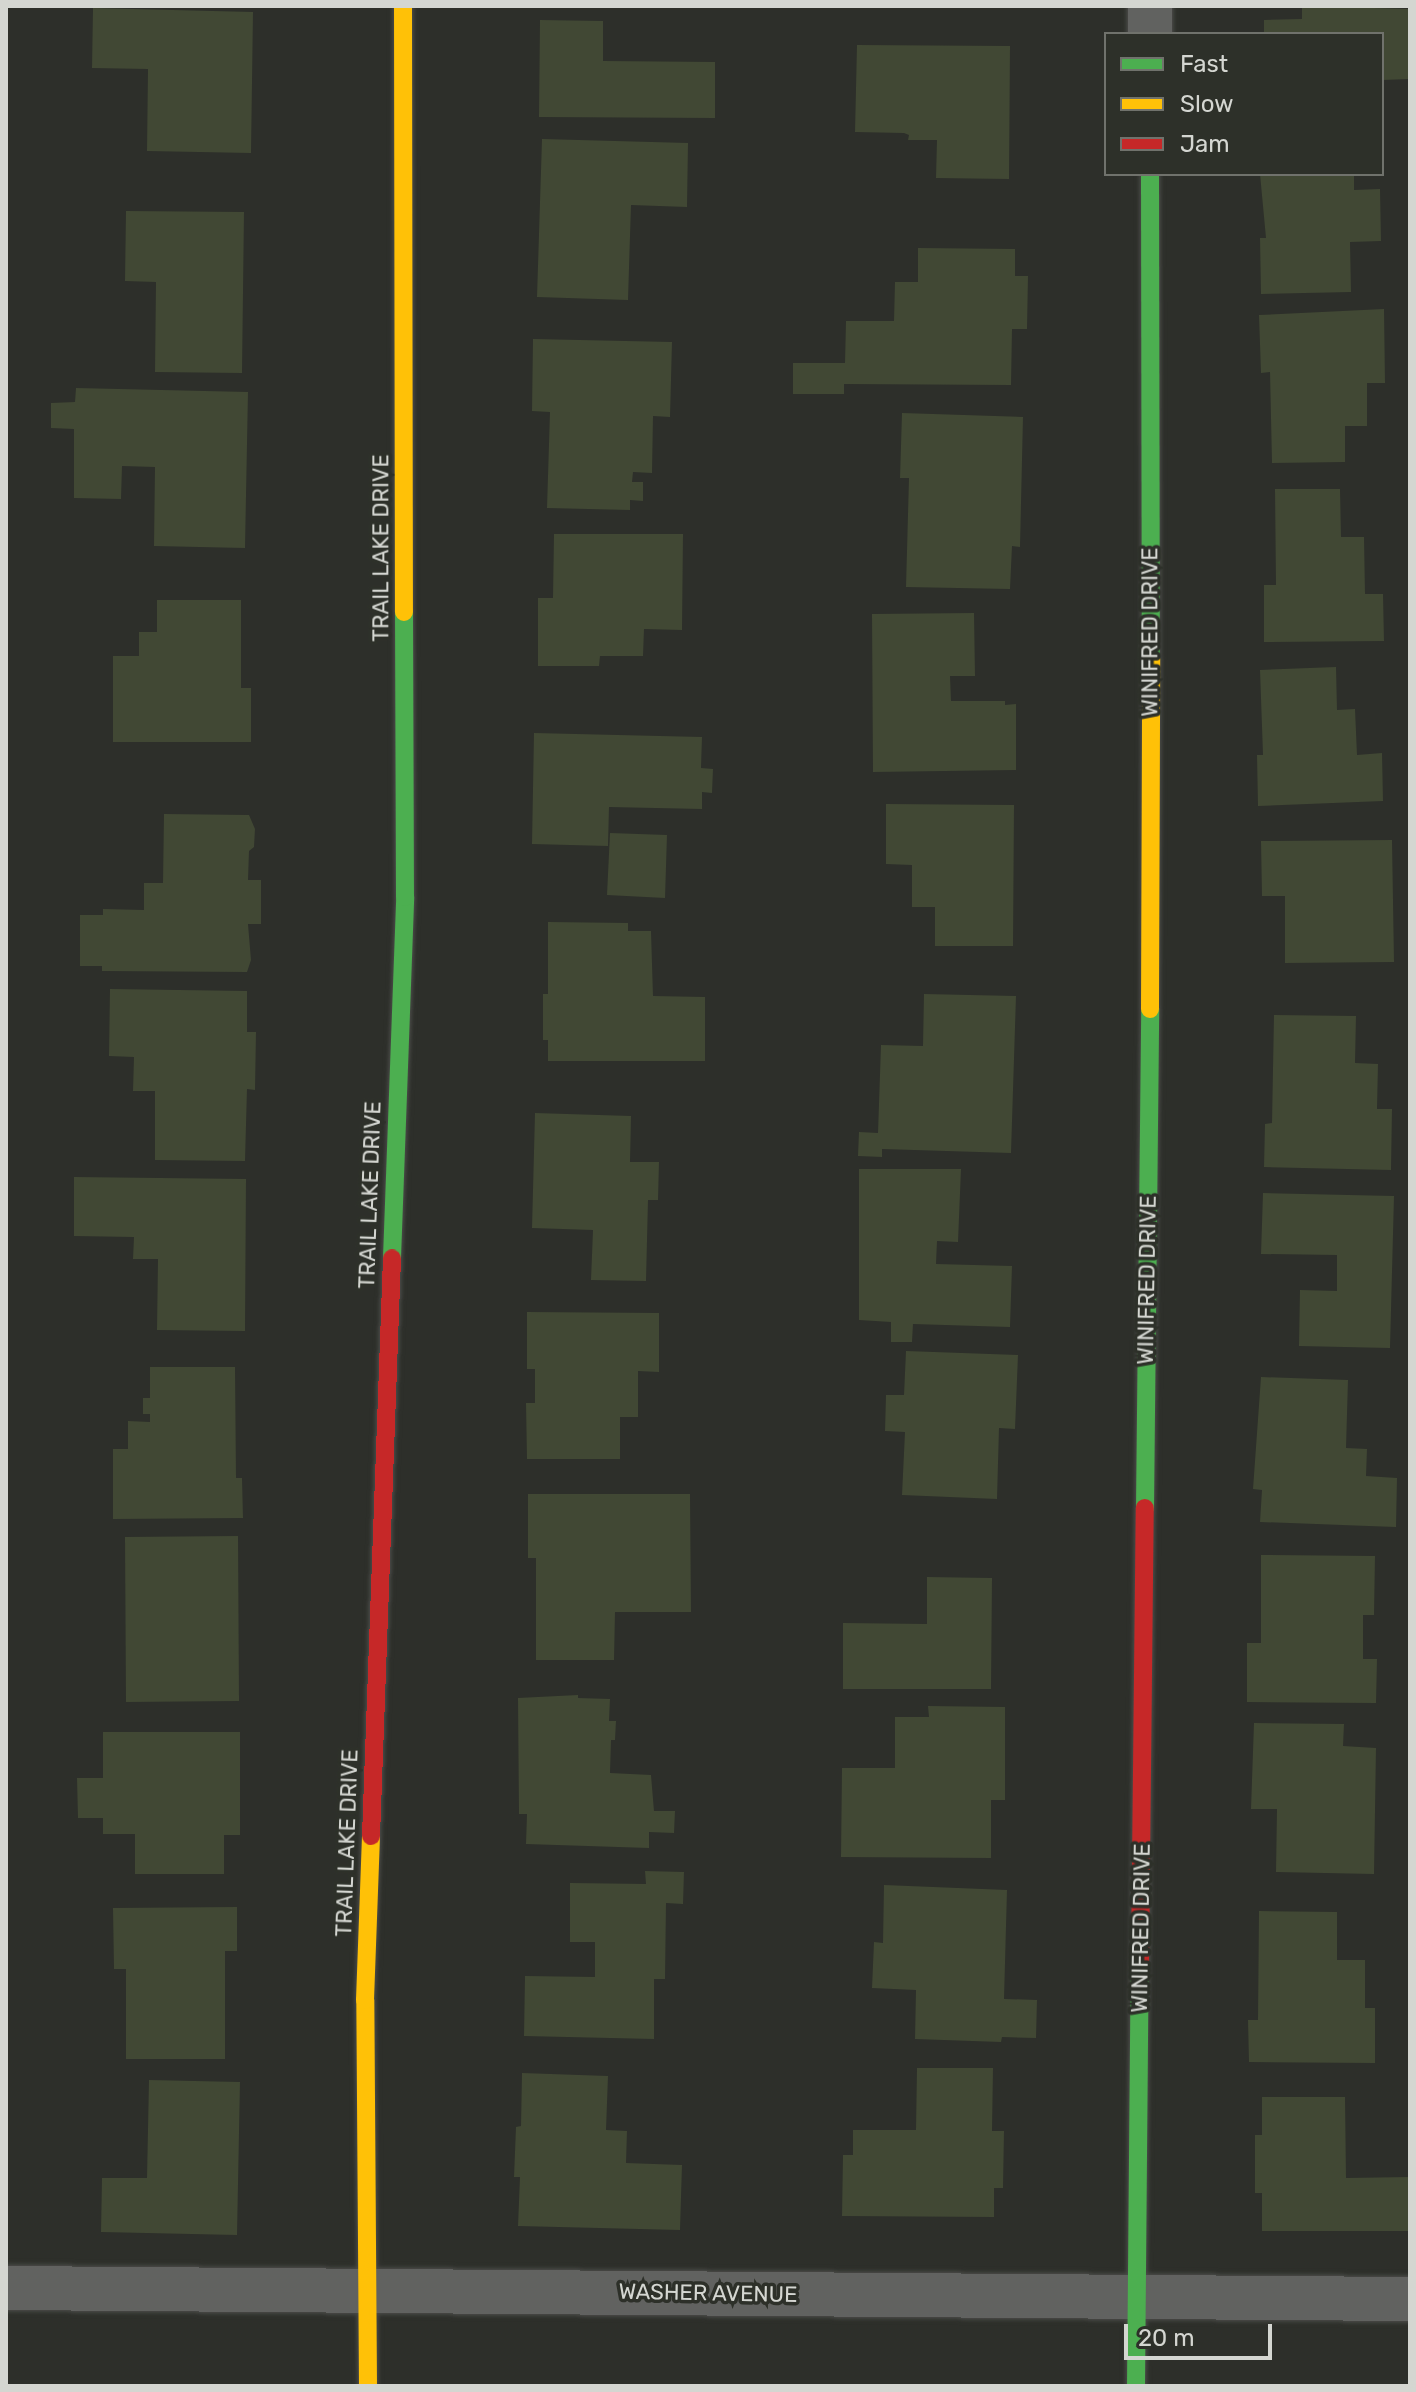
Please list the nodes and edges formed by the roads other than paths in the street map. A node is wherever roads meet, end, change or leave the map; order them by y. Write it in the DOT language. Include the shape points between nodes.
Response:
graph roads {
  1 [pos="403,6"];
  2 [pos="1150,6"];
  3 [pos="1150,32"];
  4 [pos="1150,176"];
  5 [pos="6,2288"];
  6 [pos="367,2289"];
  7 [pos="1138,2297"];
  8 [pos="1410,2299"];
  9 [pos="368,2386"];
  10 [pos="1136,2386"];
  1 -- 6 [label="street, TRAIL LAKE DRIVE" via="405,897 365,2000"];
  2 -- 3 [label="street"];
  4 -- 7 [label="street, WINIFRED DRIVE" via="1151,924"];
  5 -- 6 [label="street, WASHER AVENUE"];
  6 -- 7 [label="street, WASHER AVENUE"];
  6 -- 9 [label="street, TRAIL LAKE DRIVE"];
  7 -- 8 [label="street, WASHER AVENUE"];
  7 -- 10 [label="street, WINIFRED DRIVE"];
}
